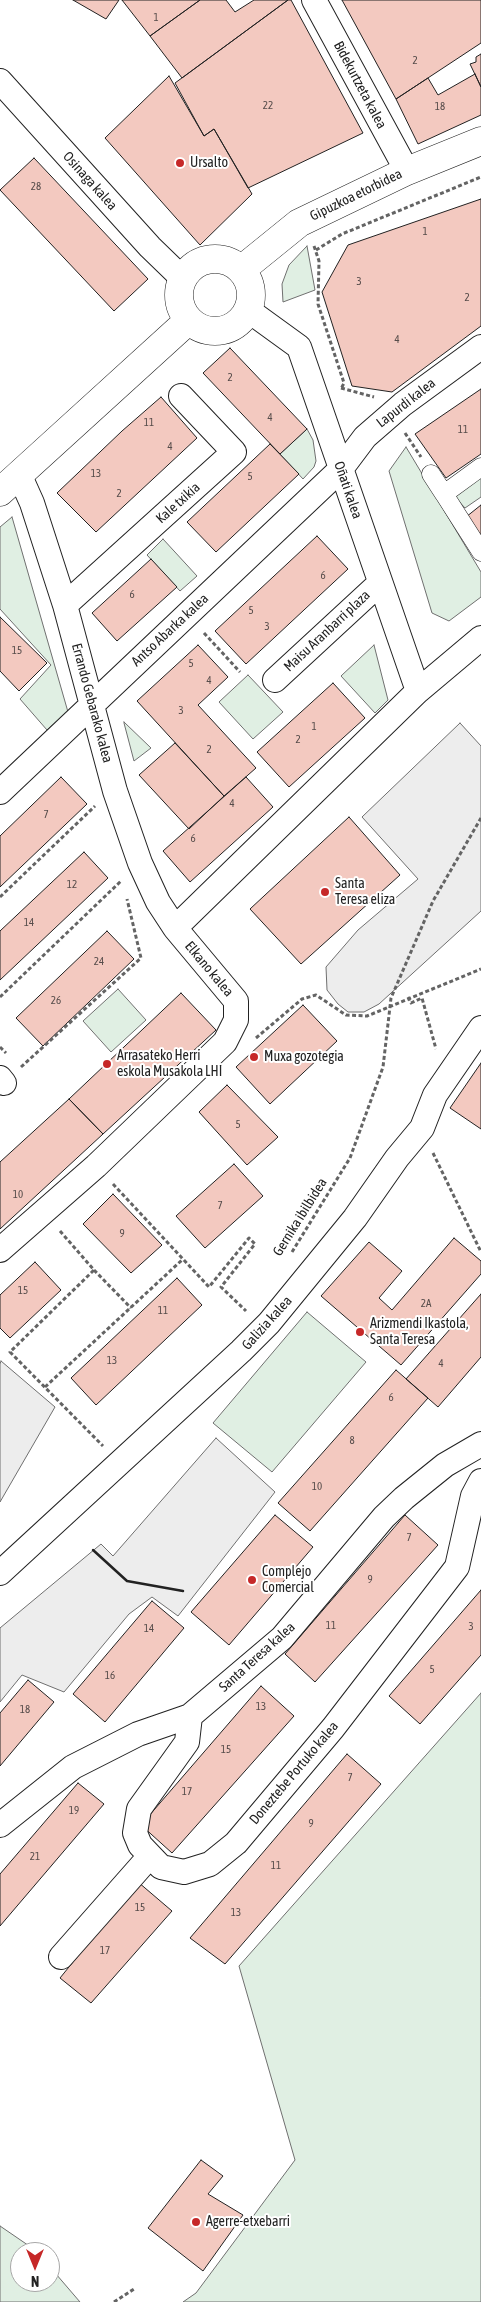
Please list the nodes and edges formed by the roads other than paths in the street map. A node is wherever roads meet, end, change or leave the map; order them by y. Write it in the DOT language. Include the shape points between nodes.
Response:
graph roads {
  1 [pos="314,0"];
  2 [pos="0,81"];
  3 [pos="481,141"];
  4 [pos="407,171"];
  5 [pos="241,270"];
  6 [pos="183,279"];
  7 [pos="248,310"];
  8 [pos="189,320"];
  9 [pos="481,347"];
  10 [pos="182,396"];
  11 [pos="481,467"];
  12 [pos="341,469"];
  13 [pos="431,474"];
  14 [pos="10,483"];
  15 [pos="444,494"];
  16 [pos="481,552"];
  17 [pos="380,582"];
  18 [pos="65,605"];
  19 [pos="481,638"];
  20 [pos="274,680"];
  21 [pos="418,691"];
  22 [pos="92,703"];
  23 [pos="0,792"];
  24 [pos="175,928"];
  25 [pos="481,1028"];
  26 [pos="0,1250"];
  27 [pos="481,1444"];
  28 [pos="481,1481"];
  29 [pos="0,1573"];
  30 [pos="190,1716"];
  31 [pos="0,1825"];
  32 [pos="150,1856"];
  33 [pos="61,1957"];
  1 -- 4 [label="street, Bidekurtzeta kalea"];
  2 -- 6 [label="street, Osinaga kalea" via="150,247"];
  3 -- 4 [label="street, Gipuzkoa etorbidea"];
  4 -- 5 [label="street, Gipuzkoa etorbidea" via="299,223"];
  5 -- 6 [label="street" via="232,263 210,259 189,269"];
  5 -- 7 [label="street" via="251,289"];
  6 -- 8 [label="street" via="179,300"];
  7 -- 8 [label="street" via="242,320 221,331 204,329"];
  7 -- 12 [label="street, Oñati kalea" via="298,347"];
  8 -- 14 [label="street"];
  9 -- 12 [label="street, Lapurdi kalea" via="386,407"];
  10 -- 18 [label="street, Kale txikia" via="234,452"];
  11 -- 15 [label="street"];
  12 -- 17 [label="street, Oñati kalea"];
  12 -- 22 [label="street, Antso Abarka kalea"];
  13 -- 15 [label="street"];
  14 -- 18 [label="street, Errando Gebarako kalea" via="32,503"];
  15 -- 16 [label="street"];
  17 -- 20 [label="street, Maisu Aranbarri plaza"];
  17 -- 21 [label="street, Oñati kalea"];
  18 -- 22 [label="street, Errando Gebarako kalea"];
  19 -- 21 [label="street, Elkano kalea"];
  21 -- 24 [label="street, Elkano kalea"];
  22 -- 23 [label="street, Antso Abarka kalea"];
  22 -- 24 [label="street, Errando Gebarako kalea" via="115,791 140,863 158,902"];
  24 -- 26 [label="street, Elkano kalea" via="236,1001 236,1020 225,1042 96,1166"];
  25 -- 29 [label="street, Galizia kalea" via="436,1095 418,1132 355,1218 269,1323"];
  27 -- 30 [label="street, Santa Teresa kalea" via="445,1465 404,1498 384,1517 282,1638"];
  28 -- 32 [label="street, Doneztebe Portuko kalea" via="473,1496 457,1567 333,1728 236,1843 210,1864 184,1872 161,1868"];
  30 -- 31 [label="street, Santa Teresa kalea" via="138,1734 73,1767"];
  30 -- 32 [label="street, Doneztebe Portuko kalea" via="187,1742 139,1809 135,1833"];
  32 -- 33 [label="street"];
}
